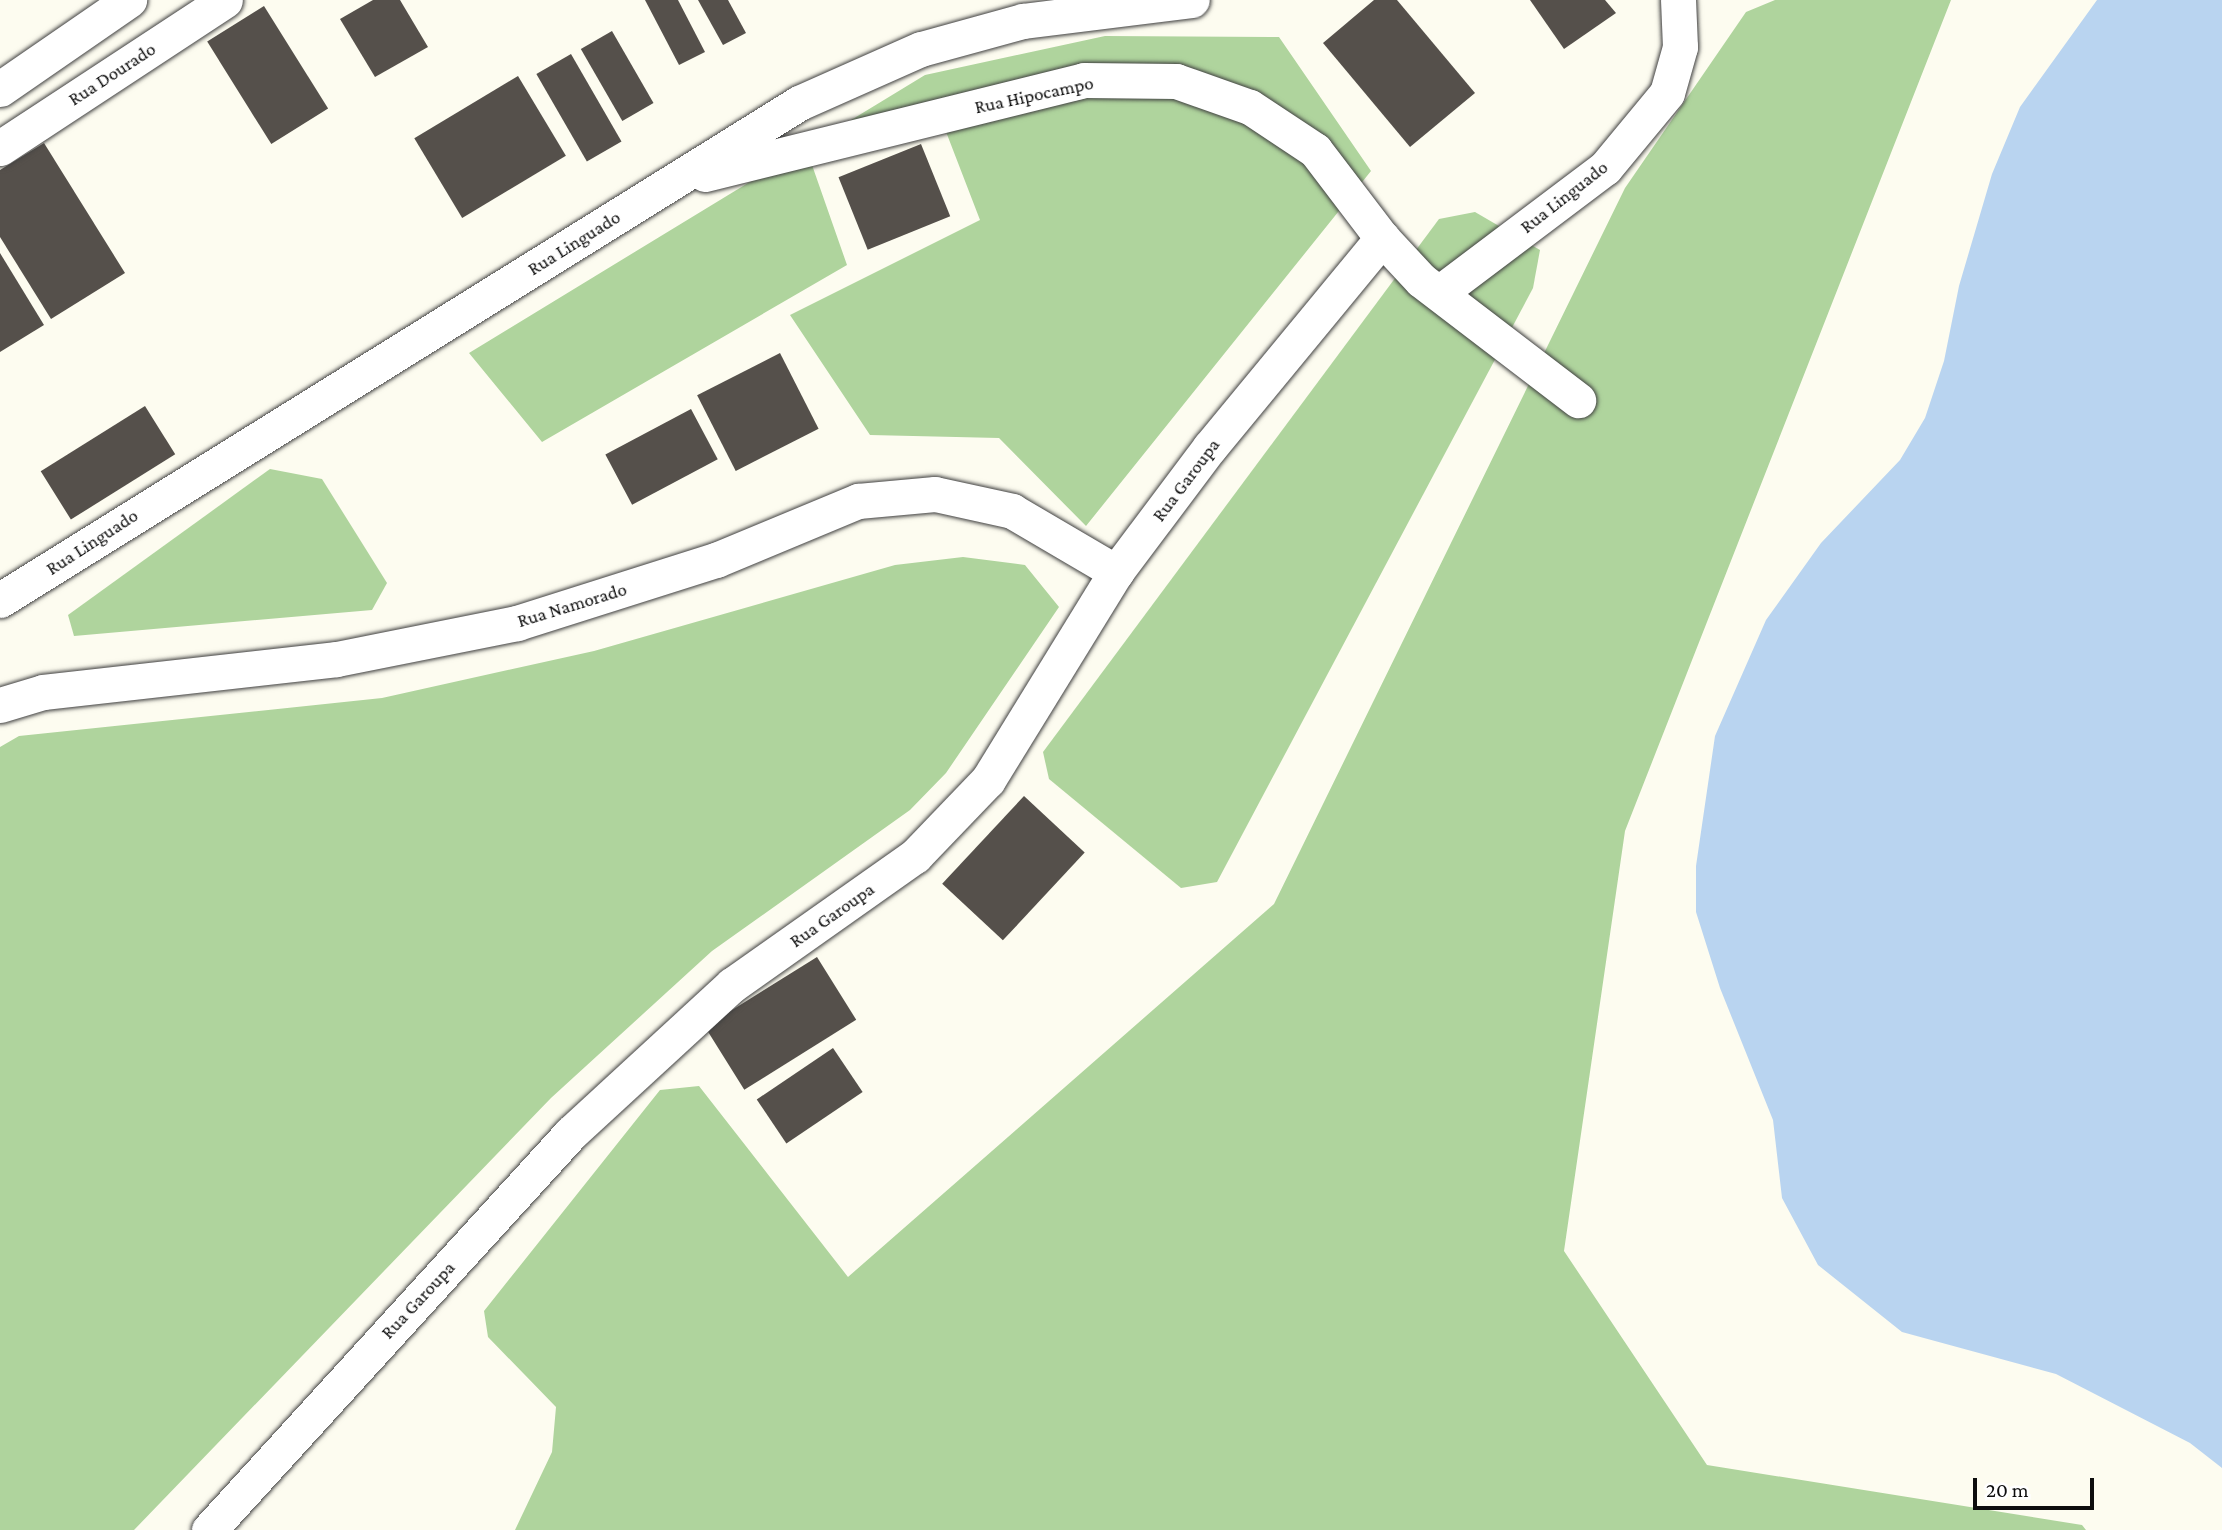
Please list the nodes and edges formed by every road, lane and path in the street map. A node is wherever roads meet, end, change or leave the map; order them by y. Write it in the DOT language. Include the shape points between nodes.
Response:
graph roads {
  1 [pos="129,0"];
  2 [pos="225,0"];
  3 [pos="1192,0"];
  4 [pos="1678,0"];
  5 [pos="0,89"];
  6 [pos="0,148"];
  7 [pos="673,182"];
  8 [pos="1382,238"];
  9 [pos="1438,293"];
  10 [pos="1578,400"];
  11 [pos="1116,572"];
  12 [pos="0,600"];
  13 [pos="0,705"];
  14 [pos="209,1530"];
  1 -- 5 [label="street"];
  2 -- 6 [label="street, Rua Dourado"];
  3 -- 7 [label="street, Rua Linguado" via="1023,21 921,49 799,103"];
  4 -- 9 [label="street, Rua Linguado" via="1680,47 1667,93 1605,168"];
  7 -- 8 [label="street, Rua Hipocampo" via="1084,80 1177,81 1250,107 1315,150"];
  7 -- 12 [label="street, Rua Linguado"];
  8 -- 9 [label="street, Rua Hipocampo"];
  8 -- 11 [label="street, Rua Garoupa" via="1210,447"];
  9 -- 10 [label="street, Rua Hipocampo"];
  11 -- 13 [label="street, Rua Namorado" via="1012,511 935,494 858,501 716,560 517,623 337,659 43,692"];
  11 -- 14 [label="street, Rua Garoupa" via="988,780 915,856 732,985 571,1133"];
}
